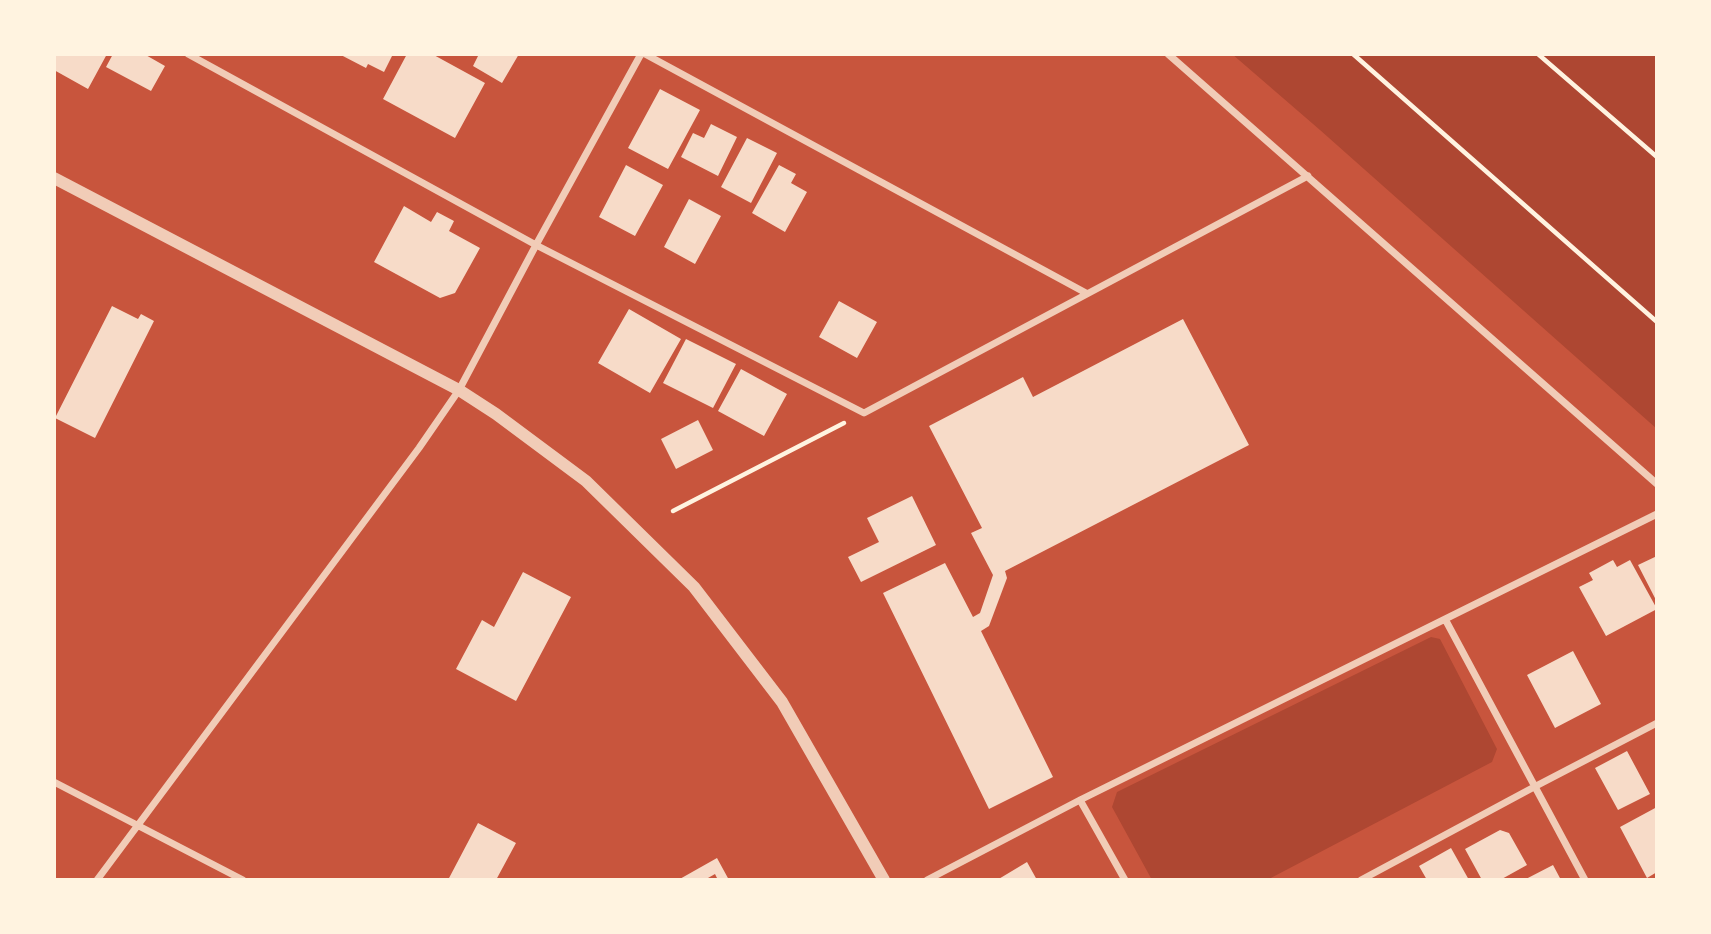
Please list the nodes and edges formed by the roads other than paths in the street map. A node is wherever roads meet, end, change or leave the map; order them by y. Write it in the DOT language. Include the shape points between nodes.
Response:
graph roads {
  1 [pos="188,54"];
  2 [pos="643,54"];
  3 [pos="1168,54"];
  4 [pos="1308,176"];
  5 [pos="54,178"];
  6 [pos="536,245"];
  7 [pos="1086,293"];
  8 [pos="459,390"];
  9 [pos="1657,484"];
  10 [pos="1657,514"];
  11 [pos="1446,619"];
  12 [pos="1657,723"];
  13 [pos="54,782"];
  14 [pos="1536,786"];
  15 [pos="1080,800"];
  16 [pos="138,827"];
  17 [pos="97,880"];
  18 [pos="243,880"];
  19 [pos="884,880"];
  20 [pos="927,880"];
  21 [pos="1125,880"];
  22 [pos="1361,880"];
  23 [pos="1585,880"];
  1 -- 6 [label="street"];
  2 -- 6 [label="street"];
  2 -- 7 [label="street"];
  3 -- 4 [label="street"];
  4 -- 7 [label="street"];
  4 -- 9 [label="street"];
  5 -- 8 [label="street"];
  6 -- 7 [label="street" via="864,413"];
  6 -- 8 [label="street"];
  8 -- 16 [label="street"];
  8 -- 19 [label="street" via="586,481 694,587 782,702"];
  10 -- 11 [label="street"];
  11 -- 14 [label="street"];
  11 -- 15 [label="street"];
  12 -- 14 [label="street"];
  13 -- 16 [label="street"];
  14 -- 22 [label="street"];
  14 -- 23 [label="street"];
  15 -- 20 [label="street"];
  15 -- 21 [label="street"];
  16 -- 17 [label="street"];
  16 -- 18 [label="street"];
}
